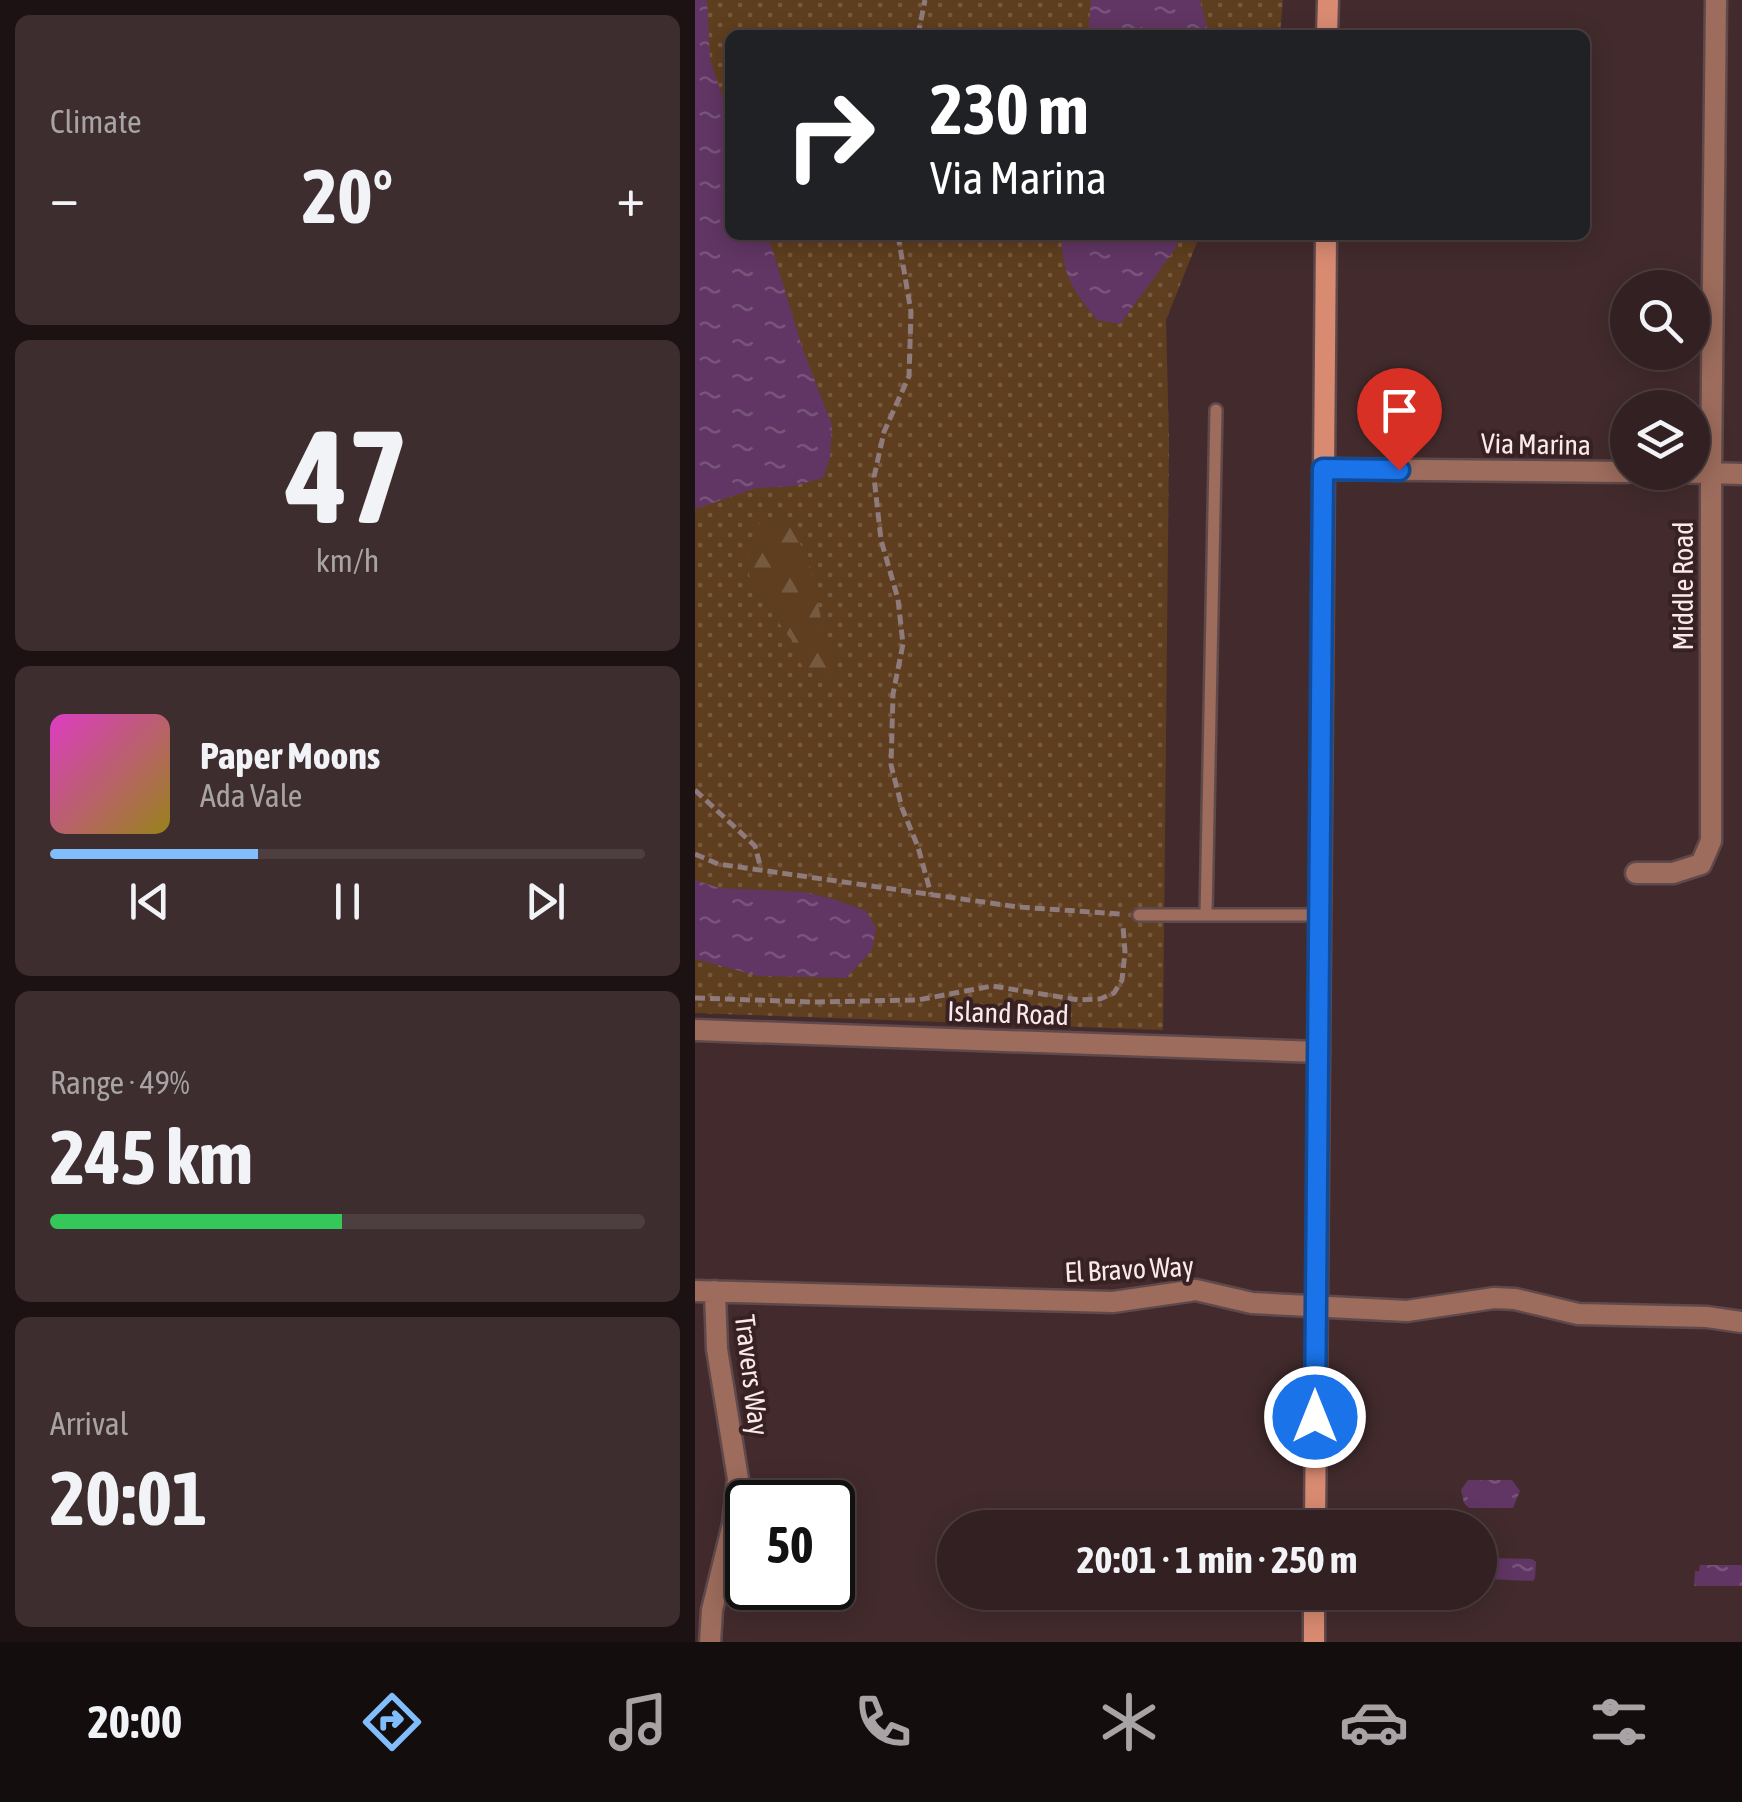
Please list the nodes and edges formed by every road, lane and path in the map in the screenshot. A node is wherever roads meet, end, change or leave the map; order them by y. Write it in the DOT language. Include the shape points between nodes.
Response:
graph roads {
  1 [pos="925,0"];
  2 [pos="1327,0"];
  3 [pos="1716,0"];
  4 [pos="919,30"];
  5 [pos="1327,30"];
  6 [pos="899,240"];
  7 [pos="1325,240"];
  8 [pos="1216,410"];
  9 [pos="1323,469"];
  10 [pos="1610,472"];
  11 [pos="1711,473"];
  12 [pos="1742,474"];
  13 [pos="695,790"];
  14 [pos="695,854"];
  15 [pos="761,869"];
  16 [pos="1636,872"];
  17 [pos="931,894"];
  18 [pos="1320,914"];
  19 [pos="1206,915"];
  20 [pos="1139,916"];
  21 [pos="695,998"];
  22 [pos="695,1030"];
  23 [pos="1319,1052"];
  24 [pos="705,1291"];
  25 [pos="1317,1306"];
  26 [pos="1742,1322"];
  27 [pos="1315,1510"];
  28 [pos="1314,1610"];
  29 [pos="710,1642"];
  30 [pos="1313,1642"];
  1 -- 4 [label="path"];
  2 -- 5 [label="main road"];
  3 -- 11 [label="street, Middle Road"];
  6 -- 17 [label="path" via="911,312 909,376 884,432 874,477 903,644 893,694 891,765"];
  7 -- 9 [label="main road"];
  8 -- 19 [label="lane"];
  9 -- 10 [label="street, Via Marina"];
  9 -- 18 [label="main road"];
  11 -- 12 [label="street"];
  11 -- 16 [label="street, Middle Road" via="1711,841 1701,864 1673,873"];
  13 -- 15 [label="path" via="755,846"];
  14 -- 15 [label="path"];
  15 -- 17 [label="path"];
  17 -- 21 [label="path" via="1122,914 1122,980 1114,993 1079,1000 992,986 918,1000"];
  18 -- 19 [label="lane"];
  18 -- 23 [label="main road"];
  19 -- 20 [label="lane"];
  22 -- 23 [label="street, Island Road"];
  23 -- 25 [label="main road"];
  24 -- 25 [label="street, El Bravo Way" via="1113,1302 1196,1290"];
  24 -- 29 [label="street, Travers Way" via="738,1479"];
  25 -- 26 [label="street, El Bravo Way" via="1429,1310 1494,1298 1578,1314"];
  25 -- 27 [label="main road"];
  28 -- 30 [label="main road"];
}
